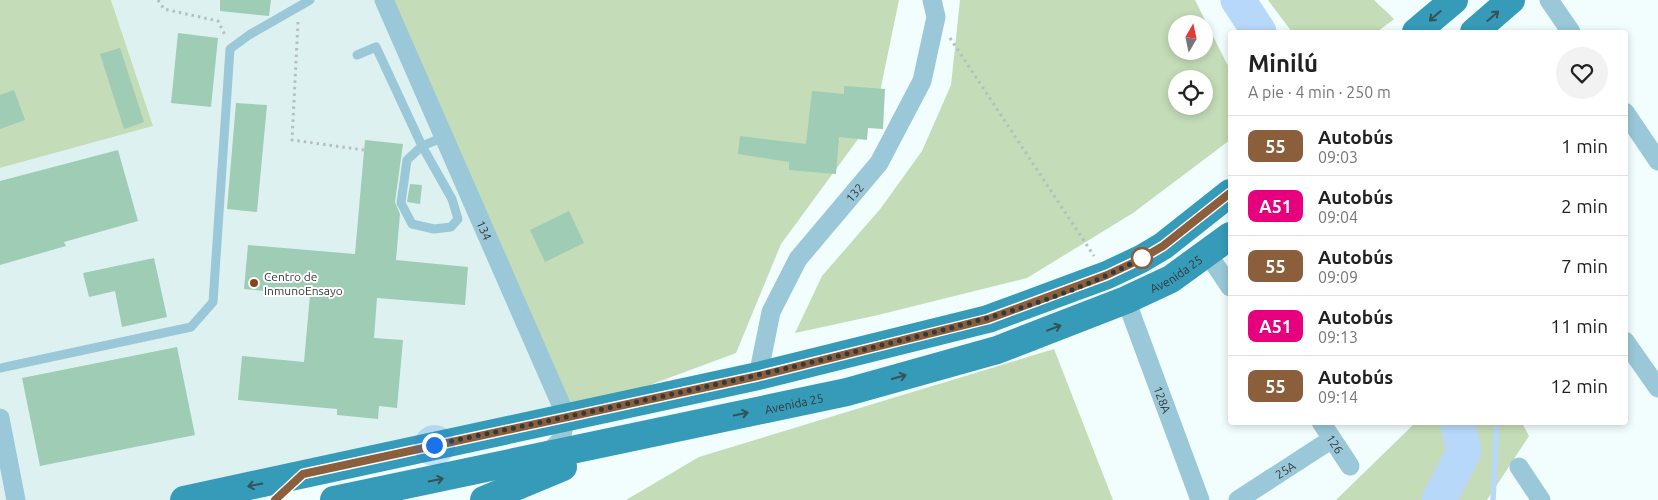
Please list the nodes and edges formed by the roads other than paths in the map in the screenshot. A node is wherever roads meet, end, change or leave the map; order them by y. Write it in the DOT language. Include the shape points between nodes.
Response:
graph roads {
  1 [pos="310,0"];
  2 [pos="384,0"];
  3 [pos="1454,0"];
  4 [pos="1512,0"];
  5 [pos="1549,0"];
  6 [pos="934,8"];
  7 [pos="1418,30"];
  8 [pos="1476,30"];
  9 [pos="1570,30"];
  10 [pos="357,55"];
  11 [pos="1628,116"];
  12 [pos="444,137"];
  13 [pos="422,146"];
  14 [pos="1658,161"];
  15 [pos="1228,195"];
  16 [pos="1228,238"];
  17 [pos="1208,254"];
  18 [pos="1228,284"];
  19 [pos="1126,300"];
  20 [pos="1628,345"];
  21 [pos="0,368"];
  22 [pos="758,376"];
  23 [pos="1658,388"];
  24 [pos="566,416"];
  25 [pos="0,418"];
  26 [pos="694,424"];
  27 [pos="1323,425"];
  28 [pos="1332,439"];
  29 [pos="544,457"];
  30 [pos="1350,466"];
  31 [pos="1519,467"];
  32 [pos="303,474"];
  33 [pos="16,500"];
  34 [pos="184,500"];
  35 [pos="275,500"];
  36 [pos="334,500"];
  37 [pos="484,500"];
  38 [pos="1200,500"];
  39 [pos="1238,500"];
  40 [pos="1541,500"];
  1 -- 21 [label="lane" via="230,49 213,302 191,327"];
  2 -- 12 [label="street, 134"];
  3 -- 7 [label="main road, one-way"];
  8 -- 4 [label="main road, one-way"];
  5 -- 9 [label="street"];
  6 -- 22 [label="street, 132" via="922,82 879,163 798,259 771,312"];
  10 -- 13 [label="lane" via="376,47"];
  11 -- 14 [label="street"];
  12 -- 13 [label="lane"];
  12 -- 24 [label="street, 134"];
  13 -- 13 [label="lane" via="407,160 401,203 412,224 434,229 451,227 458,219 452,199"];
  15 -- 22 [label="main road" via="1163,246 1107,275 988,319"];
  16 -- 17 [label="main road, Avenida 25"];
  17 -- 18 [label="street"];
  17 -- 19 [label="main road, Avenida 25" via="1171,279"];
  26 -- 19 [label="main road, Avenida 25, one-way" via="847,392 997,350"];
  19 -- 38 [label="street, 128A"];
  20 -- 23 [label="street"];
  22 -- 24 [label="main road"];
  24 -- 29 [label="street" via="561,440"];
  24 -- 32 [label="main road"];
  25 -- 33 [label="street"];
  26 -- 29 [label="main road, Avenida 25"];
  26 -- 37 [label="main road" via="545,472"];
  27 -- 28 [label="street, 126"];
  28 -- 30 [label="street, 126"];
  28 -- 39 [label="street, 25A"];
  36 -- 29 [label="main road, Avenida 25, one-way"];
  31 -- 40 [label="street"];
  32 -- 34 [label="main road, one-way"];
  32 -- 35 [label="main road"];
}
